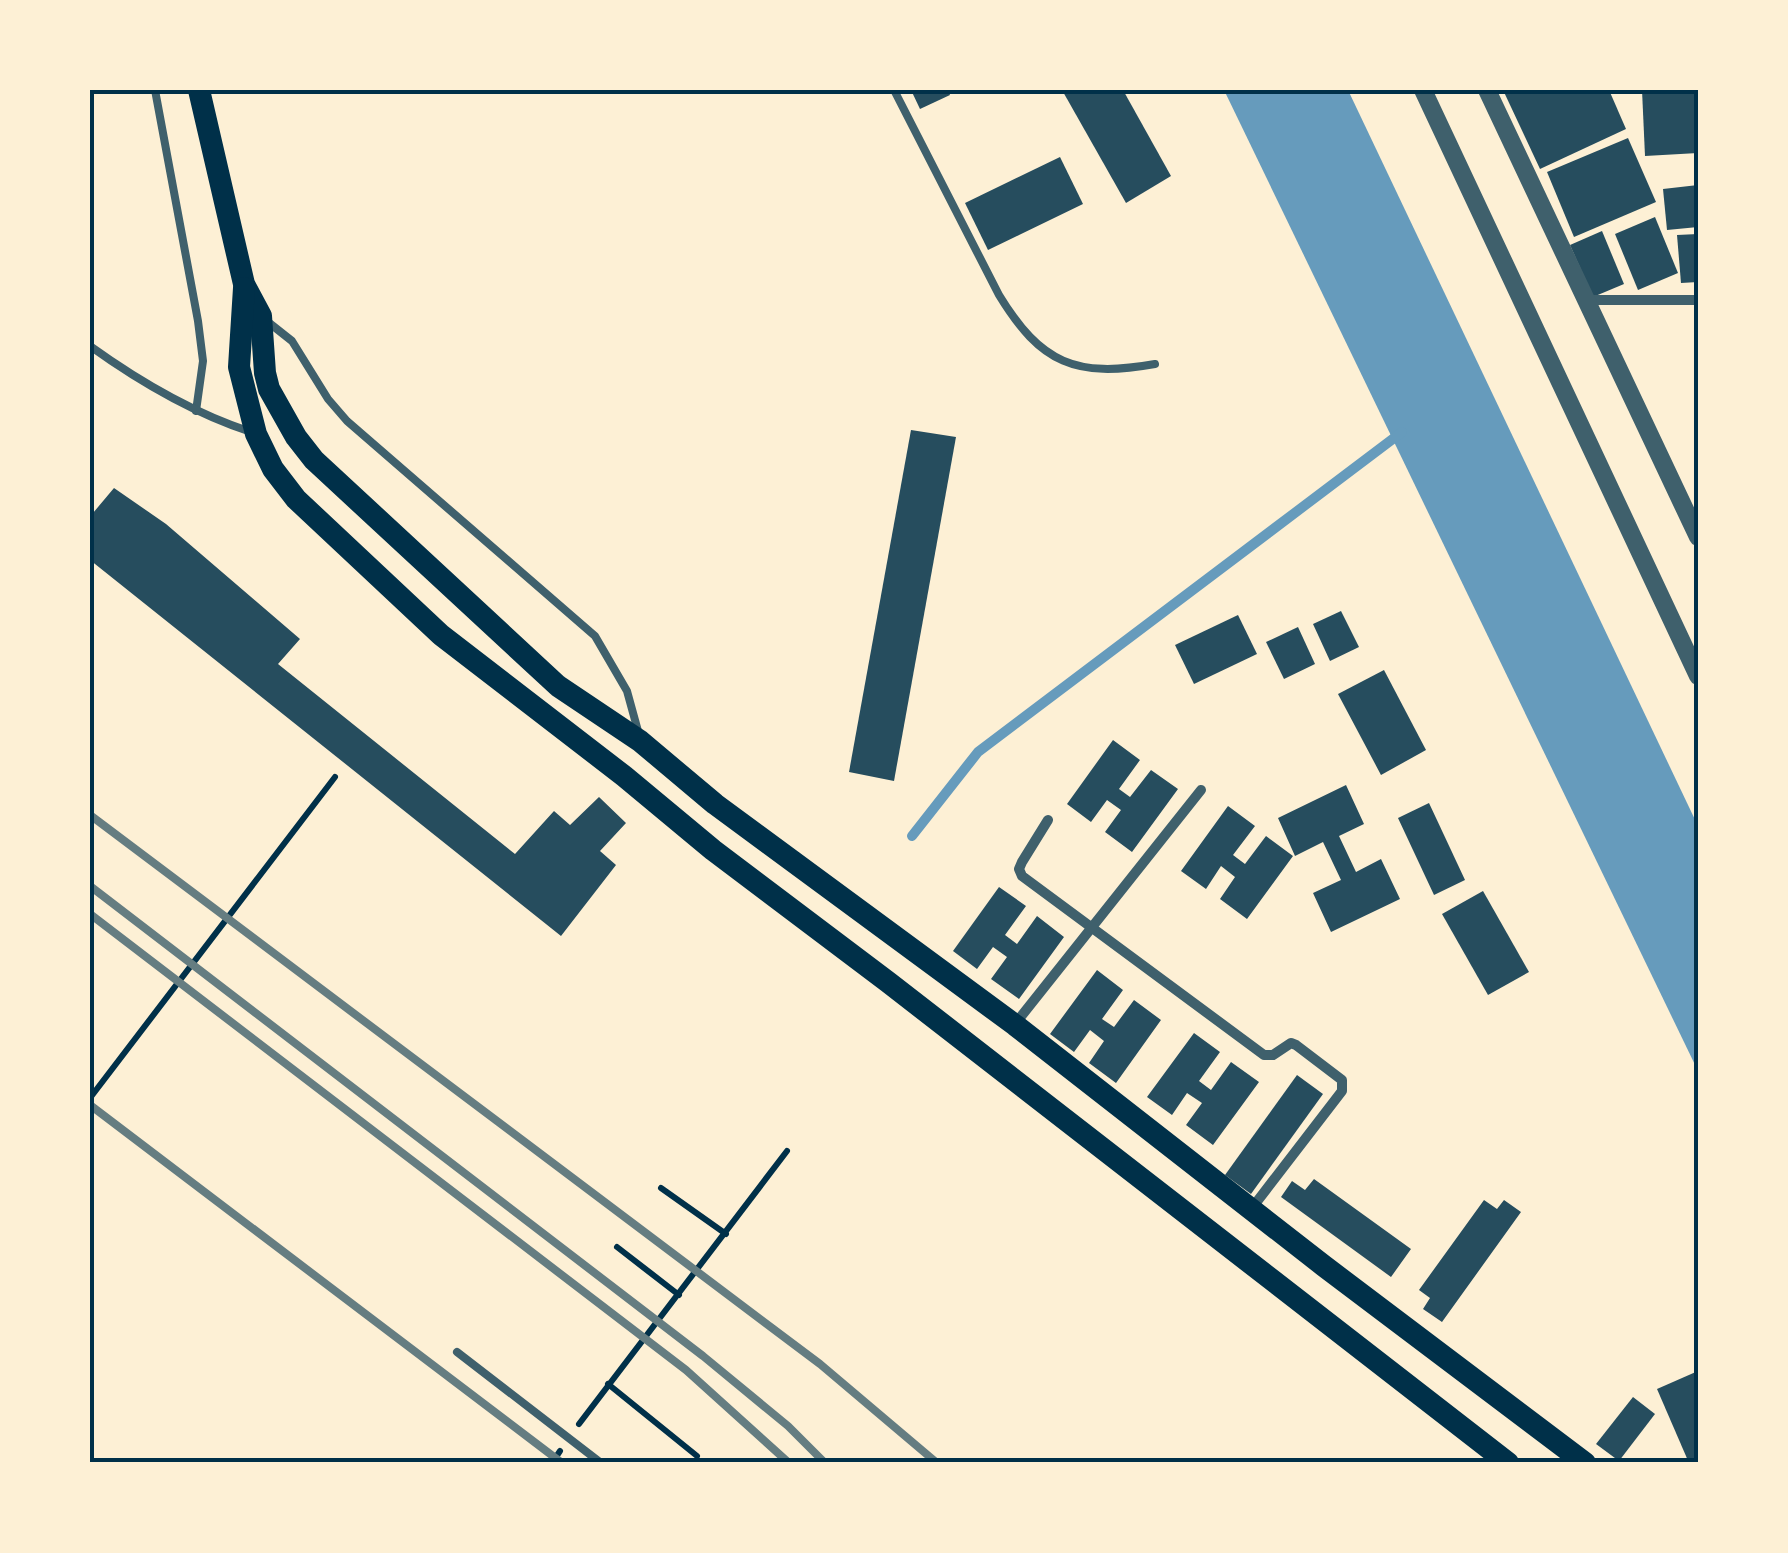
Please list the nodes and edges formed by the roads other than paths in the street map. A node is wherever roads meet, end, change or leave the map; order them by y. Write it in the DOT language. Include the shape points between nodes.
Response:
graph roads {
  1 [pos="154,90"];
  2 [pos="199,90"];
  3 [pos="894,90"];
  4 [pos="1423,90"];
  5 [pos="1486,90"];
  6 [pos="244,284"];
  7 [pos="1585,300"];
  8 [pos="1698,300"];
  9 [pos="261,316"];
  10 [pos="90,346"];
  11 [pos="1155,364"];
  12 [pos="196,411"];
  13 [pos="256,434"];
  14 [pos="1698,538"];
  15 [pos="1698,676"];
  16 [pos="640,741"];
  17 [pos="1201,790"];
  18 [pos="1048,820"];
  19 [pos="1090,929"];
  20 [pos="1015,1025"];
  21 [pos="1252,1208"];
  22 [pos="457,1352"];
  23 [pos="600,1463"];
  24 [pos="1508,1463"];
  25 [pos="1585,1463"];
  1 -- 12 [label="lane" via="198,321 203,361"];
  2 -- 6 [label="main road"];
  3 -- 11 [label="lane" via="1014,320 1056,360 1094,369"];
  4 -- 15 [label="street"];
  5 -- 7 [label="street"];
  6 -- 9 [label="main road"];
  6 -- 13 [label="main road" via="239,367"];
  7 -- 8 [label="street"];
  7 -- 14 [label="street"];
  9 -- 16 [label="lane" via="292,341 328,399 361,434 595,636 627,691"];
  9 -- 16 [label="main road" via="269,389 314,460 558,686"];
  10 -- 12 [label="lane"];
  12 -- 13 [label="lane"];
  13 -- 24 [label="main road" via="296,499 441,635"];
  16 -- 20 [label="main road"];
  17 -- 19 [label="street"];
  18 -- 19 [label="street" via="1019,869"];
  19 -- 20 [label="street"];
  19 -- 21 [label="street" via="1264,1055 1296,1044 1342,1080 1342,1091"];
  20 -- 21 [label="main road"];
  21 -- 25 [label="main road"];
  22 -- 23 [label="lane"];
}
